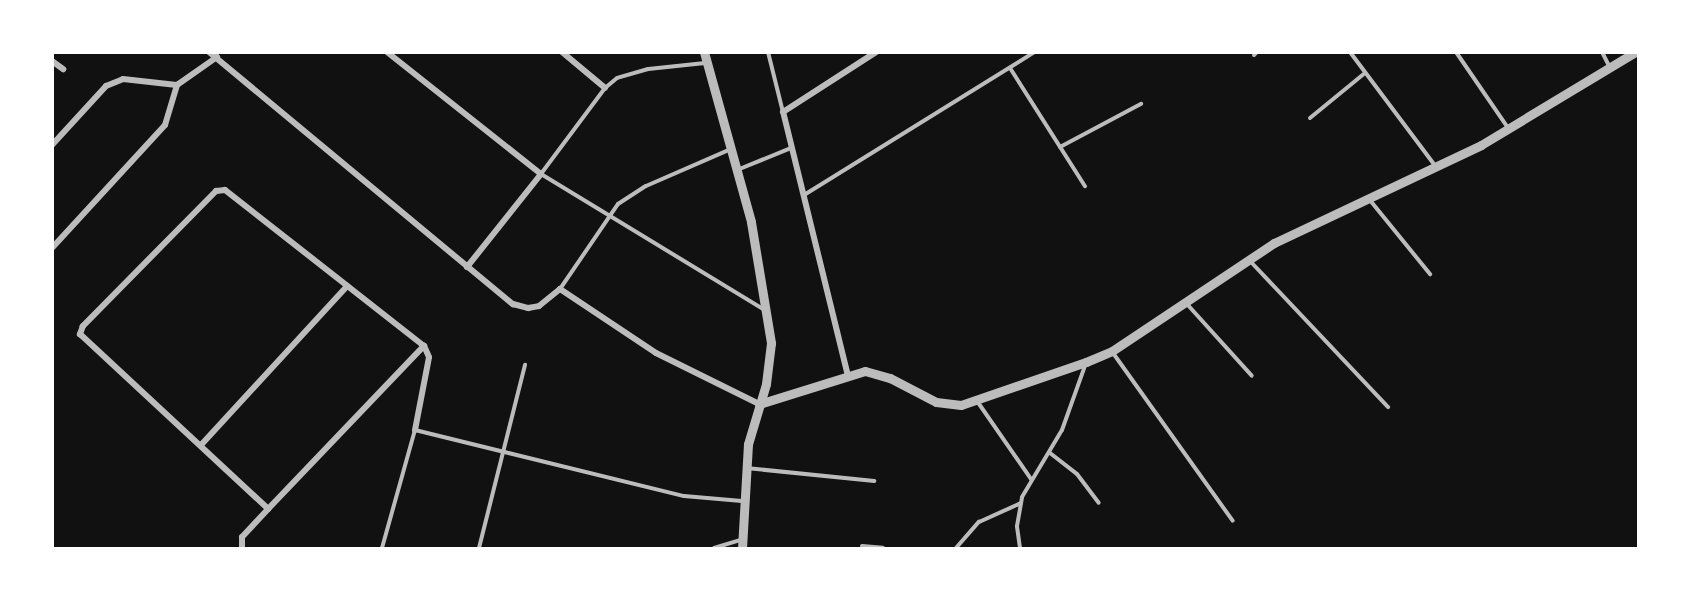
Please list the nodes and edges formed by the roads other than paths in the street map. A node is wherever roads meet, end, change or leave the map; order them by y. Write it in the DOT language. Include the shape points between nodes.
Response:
graph roads {
  1 [pos="209,52"];
  2 [pos="387,52"];
  3 [pos="562,52"];
  4 [pos="704,52"];
  5 [pos="768,52"];
  6 [pos="876,52"];
  7 [pos="1035,52"];
  8 [pos="1350,52"];
  9 [pos="1456,52"];
  10 [pos="1602,52"];
  11 [pos="1635,52"];
  12 [pos="217,57"];
  13 [pos="52,61"];
  14 [pos="706,63"];
  15 [pos="1010,68"];
  16 [pos="1610,68"];
  17 [pos="63,69"];
  18 [pos="1365,73"];
  19 [pos="177,84"];
  20 [pos="605,88"];
  21 [pos="1141,104"];
  22 [pos="783,112"];
  23 [pos="1310,118"];
  24 [pos="1508,128"];
  25 [pos="52,145"];
  26 [pos="1060,147"];
  27 [pos="792,148"];
  28 [pos="732,149"];
  29 [pos="1436,168"];
  30 [pos="737,171"];
  31 [pos="541,174"];
  32 [pos="1085,186"];
  33 [pos="804,195"];
  34 [pos="1369,199"];
  35 [pos="609,216"];
  36 [pos="52,248"];
  37 [pos="1248,259"];
  38 [pos="467,267"];
  39 [pos="1430,274"];
  40 [pos="347,286"];
  41 [pos="560,289"];
  42 [pos="1184,301"];
  43 [pos="768,312"];
  44 [pos="424,346"];
  45 [pos="1112,351"];
  46 [pos="1086,362"];
  47 [pos="525,365"];
  48 [pos="848,376"];
  49 [pos="1252,376"];
  50 [pos="977,400"];
  51 [pos="759,404"];
  52 [pos="1388,407"];
  53 [pos="415,430"];
  54 [pos="201,446"];
  55 [pos="505,452"];
  56 [pos="1050,453"];
  57 [pos="745,467"];
  58 [pos="1031,479"];
  59 [pos="874,481"];
  60 [pos="742,501"];
  61 [pos="1021,503"];
  62 [pos="1099,503"];
  63 [pos="268,509"];
  64 [pos="1233,521"];
  65 [pos="742,544"];
  66 [pos="862,546"];
  67 [pos="242,549"];
  68 [pos="382,549"];
  69 [pos="479,549"];
  70 [pos="714,549"];
  71 [pos="884,549"];
  72 [pos="956,549"];
  73 [pos="1020,549"];
  1 -- 12 [label="street"];
  2 -- 31 [label="street"];
  3 -- 20 [label="street"];
  4 -- 14 [label="street"];
  5 -- 22 [label="lane"];
  6 -- 22 [label="street"];
  7 -- 15 [label="lane"];
  8 -- 18 [label="lane"];
  9 -- 24 [label="lane"];
  10 -- 16 [label="lane"];
  11 -- 16 [label="street"];
  12 -- 19 [label="street"];
  12 -- 38 [label="street"];
  13 -- 17 [label="street"];
  14 -- 20 [label="lane" via="632,72"];
  14 -- 28 [label="street"];
  15 -- 26 [label="lane"];
  15 -- 33 [label="lane"];
  16 -- 24 [label="street"];
  18 -- 23 [label="lane"];
  18 -- 29 [label="lane"];
  19 -- 25 [label="street" via="123,79 106,86"];
  19 -- 36 [label="street" via="165,125"];
  20 -- 31 [label="lane"];
  21 -- 26 [label="lane"];
  22 -- 27 [label="street"];
  24 -- 29 [label="street"];
  26 -- 32 [label="lane"];
  27 -- 30 [label="lane"];
  27 -- 33 [label="street"];
  28 -- 30 [label="street"];
  28 -- 35 [label="lane" via="646,186 618,204"];
  29 -- 34 [label="street"];
  30 -- 43 [label="street"];
  31 -- 35 [label="lane"];
  31 -- 38 [label="street"];
  33 -- 48 [label="street"];
  34 -- 37 [label="street" via="1300,229"];
  34 -- 39 [label="lane"];
  35 -- 41 [label="lane"];
  35 -- 43 [label="lane"];
  37 -- 42 [label="street"];
  37 -- 52 [label="lane"];
  38 -- 41 [label="street" via="513,304 528,308 539,306"];
  40 -- 44 [label="street"];
  40 -- 54 [label="street"];
  40 -- 54 [label="street" via="225,190 216,191 83,326 80,334"];
  41 -- 51 [label="street" via="656,353"];
  42 -- 45 [label="street"];
  42 -- 49 [label="lane"];
  43 -- 51 [label="street" via="771,363"];
  44 -- 53 [label="street" via="429,357"];
  44 -- 63 [label="street"];
  45 -- 46 [label="street"];
  45 -- 64 [label="lane"];
  46 -- 50 [label="street"];
  46 -- 56 [label="lane"];
  47 -- 55 [label="lane"];
  48 -- 50 [label="street" via="877,373 950,406"];
  48 -- 51 [label="street"];
  50 -- 58 [label="lane"];
  51 -- 57 [label="street"];
  53 -- 55 [label="lane"];
  53 -- 68 [label="lane"];
  54 -- 63 [label="street"];
  55 -- 60 [label="lane" via="684,496"];
  55 -- 69 [label="lane"];
  56 -- 58 [label="lane"];
  56 -- 62 [label="lane" via="1077,474"];
  57 -- 59 [label="lane"];
  57 -- 60 [label="street"];
  58 -- 61 [label="lane"];
  60 -- 65 [label="street"];
  61 -- 72 [label="lane" via="979,522"];
  61 -- 73 [label="lane" via="1017,526"];
  63 -- 67 [label="street" via="242,537"];
  65 -- 70 [label="lane"];
  66 -- 71 [label="lane"];
}
